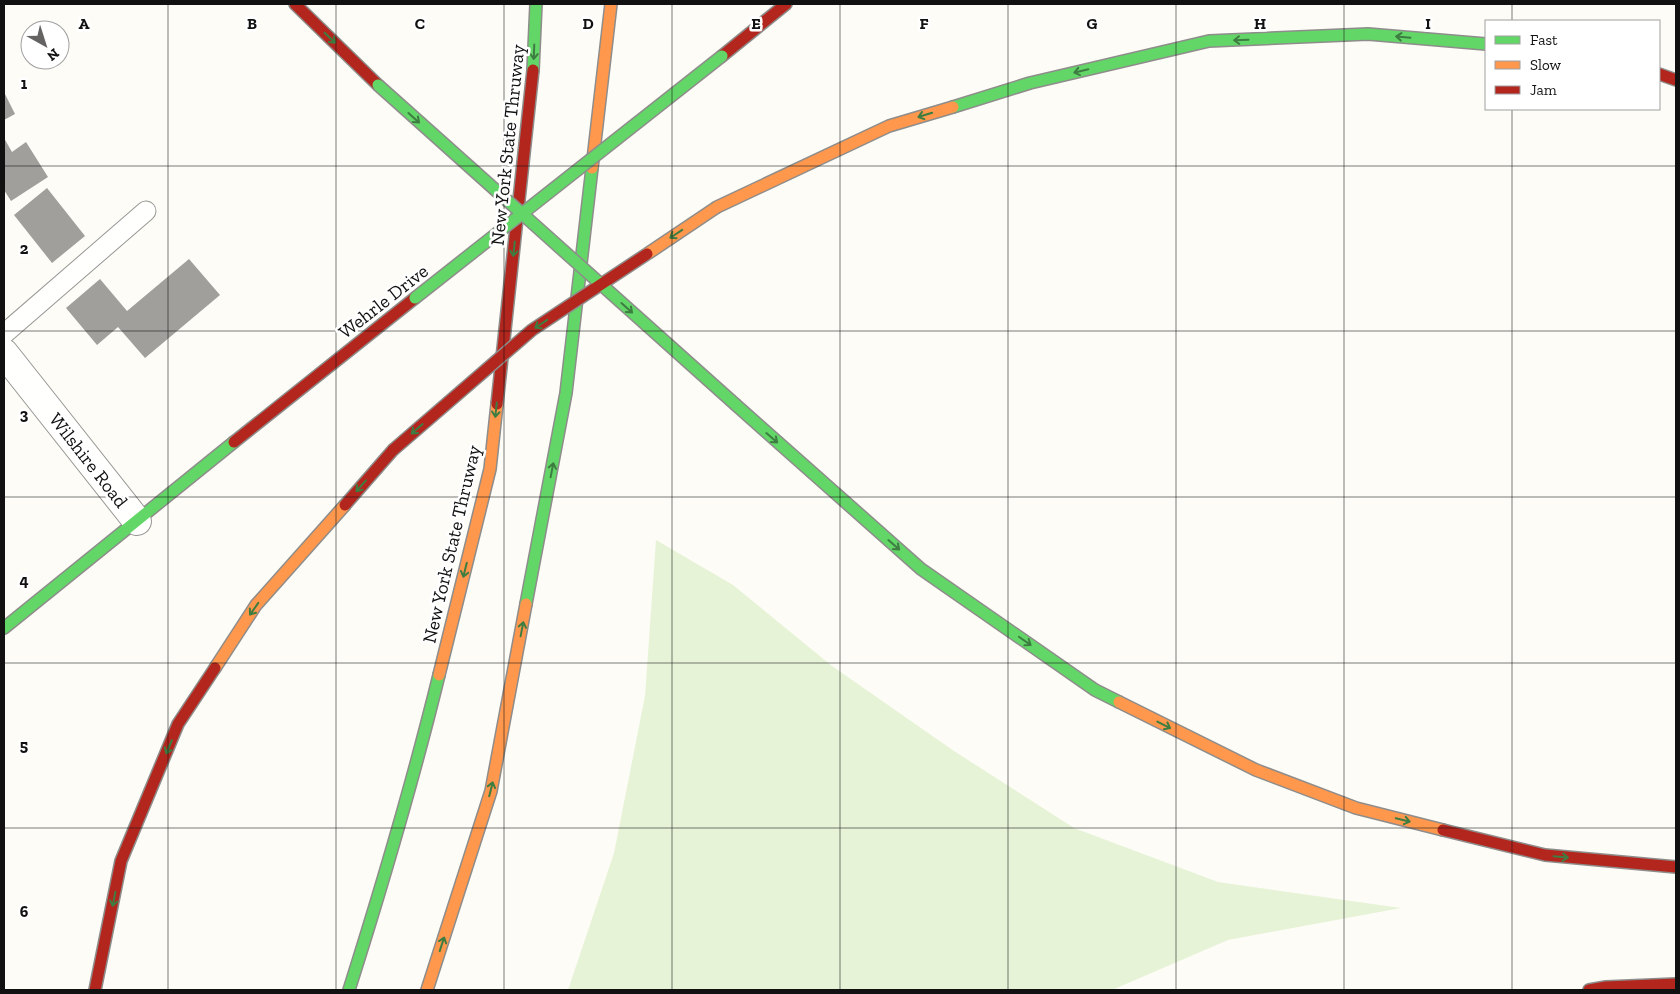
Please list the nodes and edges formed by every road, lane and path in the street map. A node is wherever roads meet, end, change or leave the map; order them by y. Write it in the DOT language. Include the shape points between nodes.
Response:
graph roads {
  1 [pos="295,4"];
  2 [pos="536,4"];
  3 [pos="611,4"];
  4 [pos="786,4"];
  5 [pos="1485,44"];
  6 [pos="1660,74"];
  7 [pos="1676,80"];
  8 [pos="146,212"];
  9 [pos="4,334"];
  10 [pos="4,353"];
  11 [pos="136,521"];
  12 [pos="4,628"];
  13 [pos="1676,867"];
  14 [pos="1676,984"];
  15 [pos="96,990"];
  16 [pos="349,990"];
  17 [pos="427,990"];
  18 [pos="1590,990"];
  1 -- 13 [label="main road, one-way, bridge" via="378,85 929,574 1095,690 1256,770 1356,808 1545,855"];
  2 -- 16 [label="main road, New York State Thruway, one-way" via="534,73 490,468 426,730"];
  17 -- 3 [label="main road, one-way" via="491,791 564,403"];
  4 -- 11 [label="main road, Wehrle Drive, bridge"];
  5 -- 15 [label="main road, one-way, bridge" via="1368,34 1209,41 1030,83 889,126 717,207 532,330 393,450 256,605 178,724 121,861"];
  6 -- 7 [label="main road"];
  8 -- 9 [label="lane"];
  10 -- 11 [label="street, Wilshire Road"];
  11 -- 12 [label="main road, Wehrle Drive"];
  14 -- 18 [label="main road"];
}
